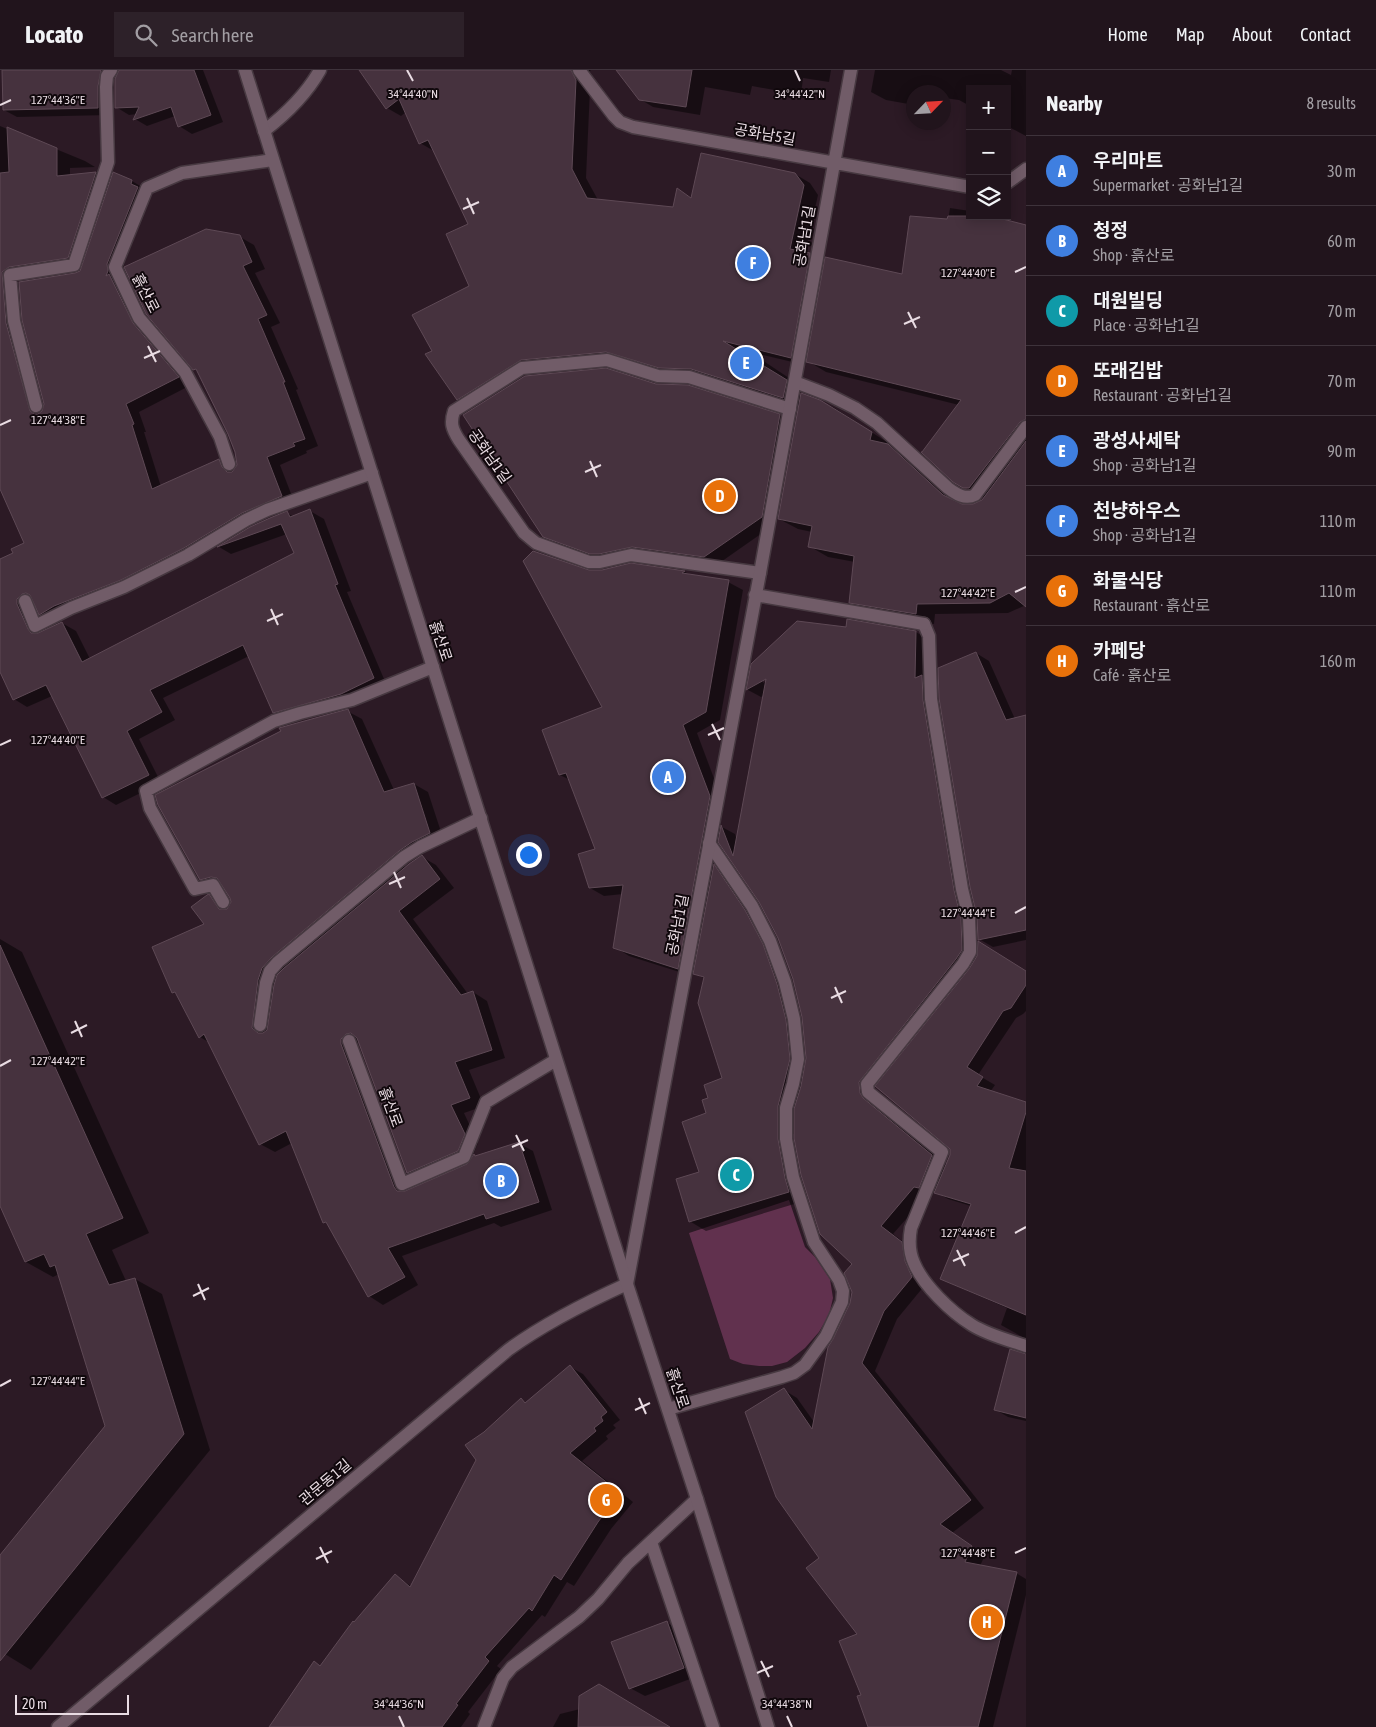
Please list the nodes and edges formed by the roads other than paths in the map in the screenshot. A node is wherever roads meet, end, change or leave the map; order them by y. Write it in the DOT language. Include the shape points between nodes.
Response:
graph roads {
  1 [pos="111,70"];
  2 [pos="245,70"];
  3 [pos="320,70"];
  4 [pos="579,70"];
  5 [pos="851,70"];
  6 [pos="264,131"];
  7 [pos="273,160"];
  8 [pos="834,163"];
  9 [pos="1026,169"];
  10 [pos="1011,180"];
  11 [pos="966,187"];
  12 [pos="794,382"];
  13 [pos="36,406"];
  14 [pos="790,409"];
  15 [pos="1026,426"];
  16 [pos="229,464"];
  17 [pos="372,473"];
  18 [pos="760,573"];
  19 [pos="755,595"];
  20 [pos="25,600"];
  21 [pos="433,667"];
  22 [pos="481,818"];
  23 [pos="709,843"];
  24 [pos="223,902"];
  25 [pos="260,1025"];
  26 [pos="349,1041"];
  27 [pos="556,1060"];
  28 [pos="627,1284"];
  29 [pos="1026,1346"];
  30 [pos="668,1409"];
  31 [pos="697,1499"];
  32 [pos="651,1542"];
  33 [pos="58,1727"];
  34 [pos="484,1727"];
  35 [pos="713,1727"];
  36 [pos="768,1727"];
  1 -- 13 [label="street" via="106,87 108,162 74,265 10,276 14,321"];
  2 -- 6 [label="street, 흙산로"];
  3 -- 6 [label="street" via="292,106"];
  4 -- 8 [label="street, 공화남5길" via="614,116 625,125"];
  5 -- 8 [label="street, 공화남1길"];
  6 -- 7 [label="street, 흙산로"];
  7 -- 16 [label="street, 흙산로" via="182,173 147,188 115,267 139,318 185,372 220,437"];
  7 -- 17 [label="street, 흙산로"];
  8 -- 11 [label="street, 공화남5길"];
  8 -- 12 [label="street, 공화남1길"];
  9 -- 10 [label="street"];
  12 -- 14 [label="street, 공화남1길"];
  12 -- 15 [label="street" via="830,395 877,423 948,488 963,496 975,495"];
  14 -- 18 [label="street, 공화남1길"];
  14 -- 18 [label="street, 공화남1길" via="684,375 658,376 614,361 599,360 522,368 454,411 452,420 458,440 524,533 536,542 589,562 630,555"];
  17 -- 20 [label="street" via="267,510 188,555 35,626"];
  17 -- 21 [label="street, 흙산로"];
  18 -- 19 [label="street, 공화남1길"];
  19 -- 23 [label="street, 공화남1길"];
  19 -- 29 [label="street" via="924,624 928,636 931,699 969,918 970,952 867,1084 868,1092 942,1152 909,1236 910,1253 918,1271 938,1296 971,1324"];
  21 -- 22 [label="street, 흙산로"];
  21 -- 24 [label="street" via="352,700 274,721 146,791 150,808 195,889 212,885"];
  22 -- 25 [label="street" via="404,857 278,962 266,983"];
  22 -- 27 [label="street, 흙산로"];
  23 -- 28 [label="street, 공화남1길"];
  23 -- 30 [label="street" via="752,906 770,941 785,982 794,1018 798,1059 786,1108 786,1139 793,1177 814,1242 843,1291 842,1302 826,1336 805,1365 794,1373"];
  26 -- 27 [label="street, 흙산로" via="402,1184 464,1157 486,1102"];
  27 -- 28 [label="street, 흙산로"];
  28 -- 30 [label="street, 흙산로"];
  28 -- 33 [label="street, 관문동1길" via="574,1308 508,1350"];
  30 -- 31 [label="street, 흙산로"];
  31 -- 32 [label="street"];
  31 -- 36 [label="street, 흙산로"];
  32 -- 34 [label="street" via="579,1617 508,1672"];
  32 -- 35 [label="street"];
}
